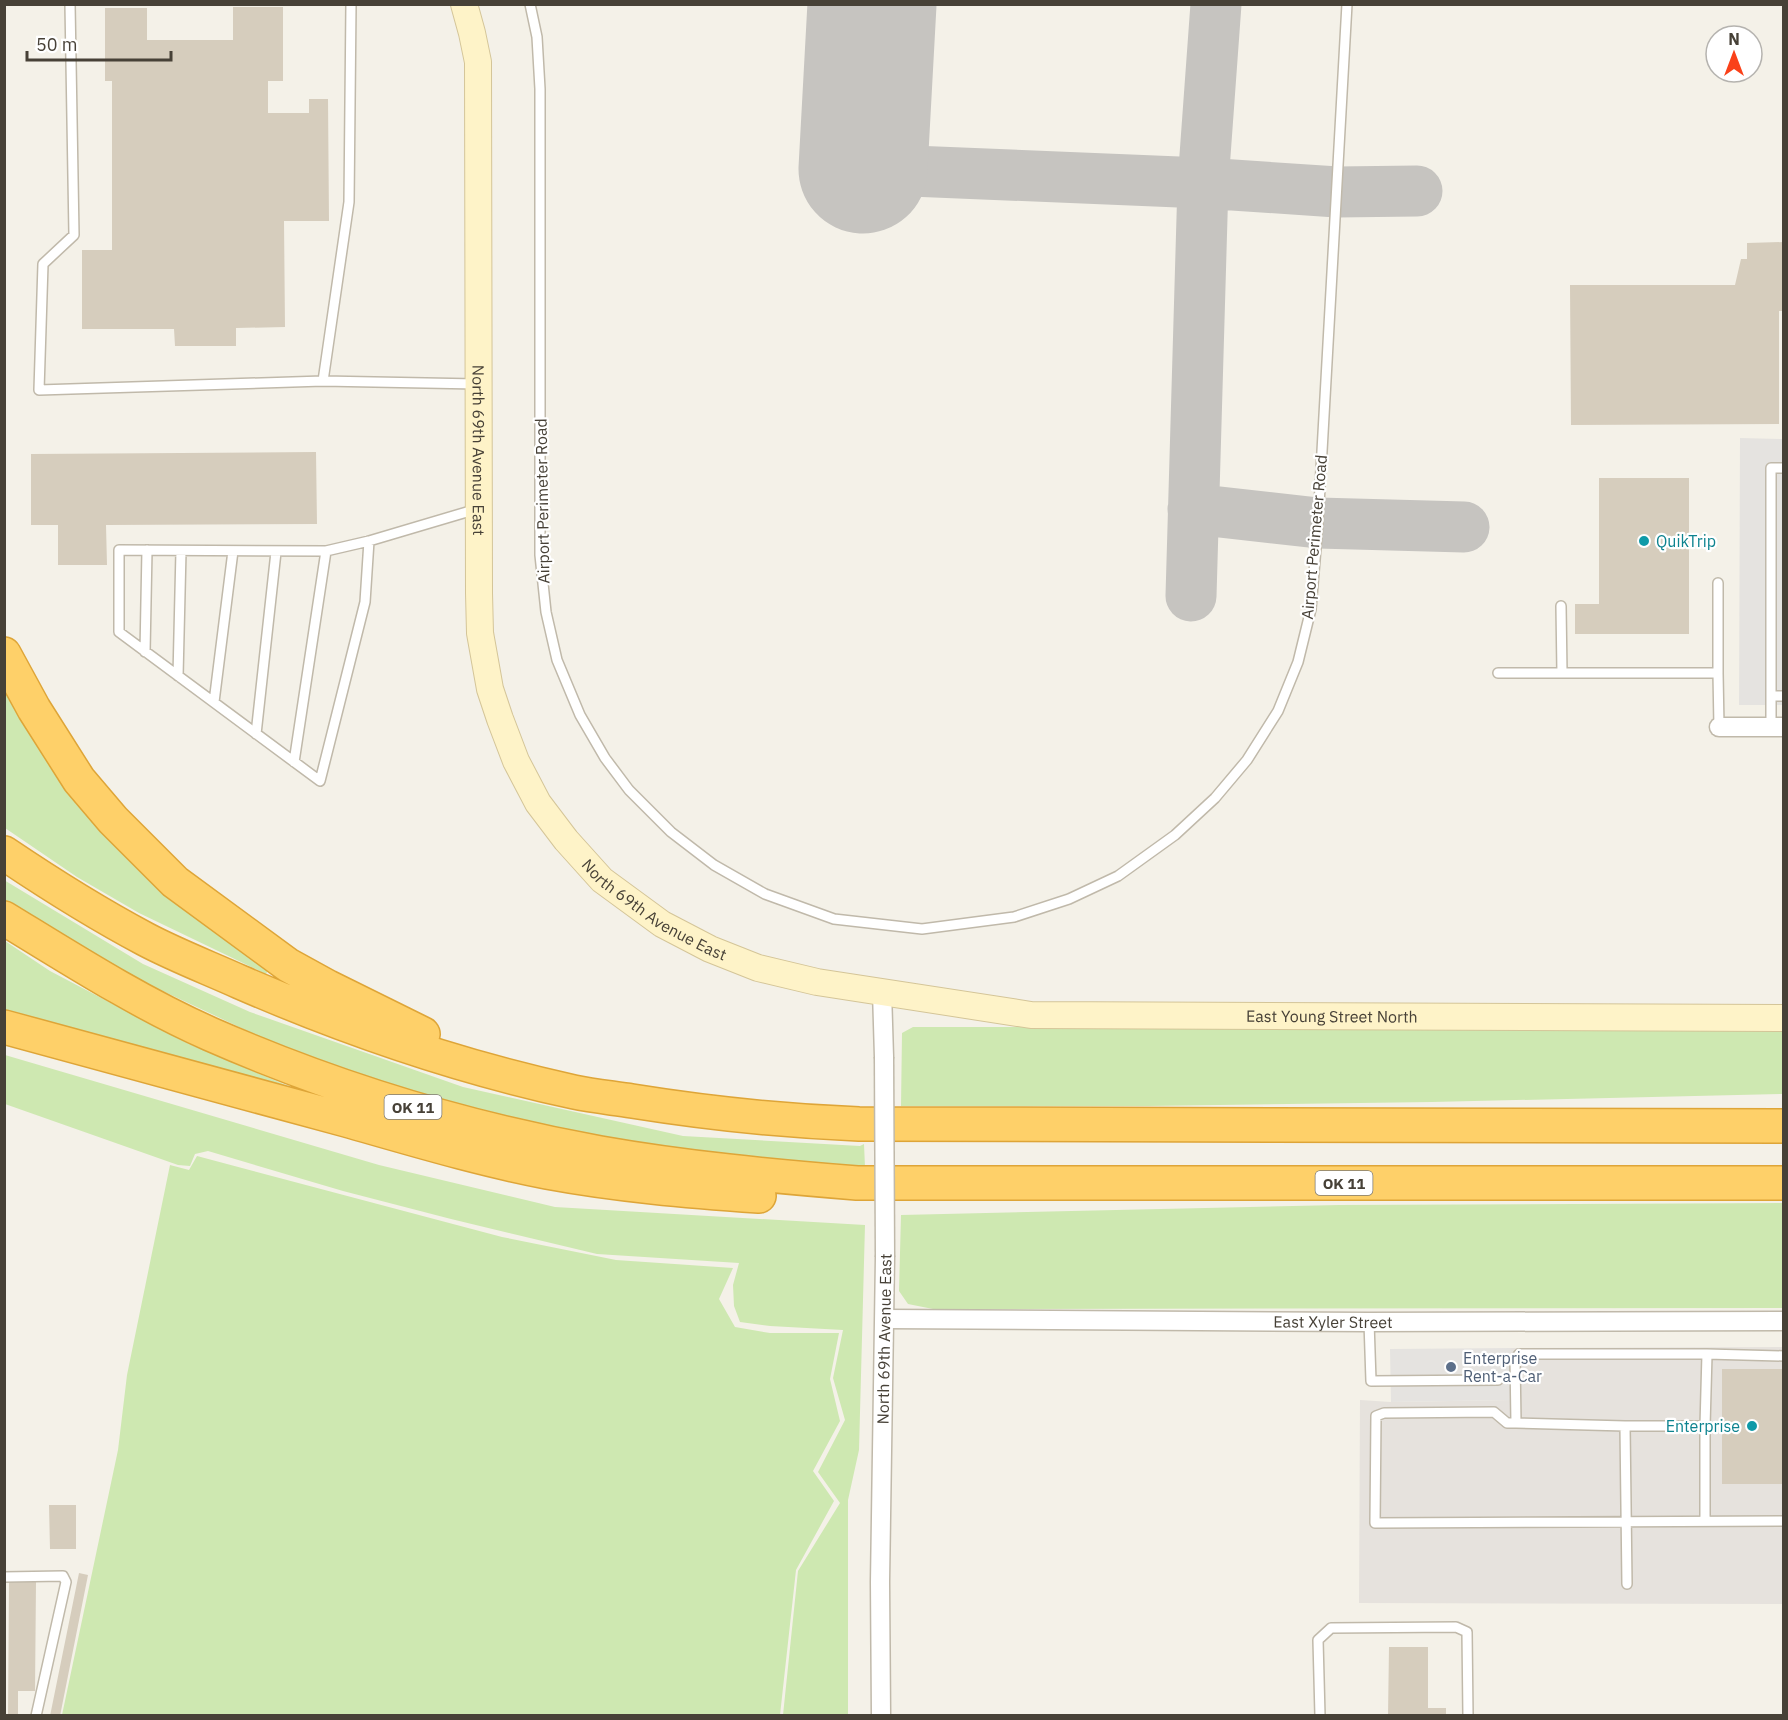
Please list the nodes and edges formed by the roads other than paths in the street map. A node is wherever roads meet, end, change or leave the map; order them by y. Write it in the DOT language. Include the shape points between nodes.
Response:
graph roads {
  1 [pos="70,4"];
  2 [pos="351,4"];
  3 [pos="464,4"];
  4 [pos="530,4"];
  5 [pos="1347,4"];
  6 [pos="324,381"];
  7 [pos="479,384"];
  8 [pos="1784,468"];
  9 [pos="480,509"];
  10 [pos="369,541"];
  11 [pos="147,550"];
  12 [pos="182,551"];
  13 [pos="233,551"];
  14 [pos="326,551"];
  15 [pos="276,552"];
  16 [pos="1718,582"];
  17 [pos="1561,606"];
  18 [pos="145,652"];
  19 [pos="4,654"];
  20 [pos="1498,672"];
  21 [pos="1562,673"];
  22 [pos="1718,673"];
  23 [pos="178,676"];
  24 [pos="1771,696"];
  25 [pos="1784,696"];
  26 [pos="214,702"];
  27 [pos="1719,727"];
  28 [pos="1777,727"];
  29 [pos="256,734"];
  30 [pos="294,762"];
  31 [pos="4,854"];
  32 [pos="4,918"];
  33 [pos="882,991"];
  34 [pos="1784,1018"];
  35 [pos="4,1027"];
  36 [pos="508,1076"];
  37 [pos="1784,1107"];
  38 [pos="1575,1126"];
  39 [pos="1784,1126"];
  40 [pos="857,1183"];
  41 [pos="1784,1184"];
  42 [pos="885,1319"];
  43 [pos="1784,1321"];
  44 [pos="1369,1322"];
  45 [pos="1707,1354"];
  46 [pos="1784,1356"];
  47 [pos="1498,1380"];
  48 [pos="1516,1423"];
  49 [pos="1705,1425"];
  50 [pos="1625,1426"];
  51 [pos="1705,1521"];
  52 [pos="1784,1521"];
  53 [pos="1626,1522"];
  54 [pos="4,1577"];
  55 [pos="1627,1584"];
  56 [pos="36,1716"];
  57 [pos="881,1716"];
  58 [pos="1320,1716"];
  59 [pos="1468,1716"];
  1 -- 6 [label="lane" via="75,235 43,264 39,390"];
  2 -- 6 [label="lane" via="349,202"];
  3 -- 7 [label="street, North 69th Avenue East" via="478,62"];
  4 -- 5 [label="lane, Airport Perimeter Road" via="540,89 540,555 546,612 557,660 575,704 629,790 671,832 714,865 765,894 834,919 922,929 1014,917 1069,899 1118,876 1175,835 1215,798 1247,760 1278,711 1298,662 1312,600"];
  6 -- 7 [label="lane"];
  7 -- 9 [label="street, North 69th Avenue East"];
  8 -- 24 [label="lane" via="1771,468"];
  9 -- 10 [label="lane"];
  9 -- 33 [label="street, North 69th Avenue East" via="480,633 490,689 516,761 538,803 566,840 602,880 632,903 710,949 758,968 817,982"];
  10 -- 14 [label="lane"];
  10 -- 30 [label="lane" via="365,602 320,781"];
  11 -- 12 [label="lane"];
  11 -- 18 [label="lane"];
  11 -- 18 [label="lane" via="118,550 118,632"];
  12 -- 13 [label="lane"];
  12 -- 23 [label="lane"];
  13 -- 15 [label="lane"];
  13 -- 26 [label="lane"];
  14 -- 15 [label="lane"];
  14 -- 30 [label="lane"];
  15 -- 29 [label="lane"];
  16 -- 22 [label="lane"];
  17 -- 21 [label="lane"];
  18 -- 23 [label="lane"];
  19 -- 36 [label="highway" via="33,709 79,780 175,882 288,965"];
  20 -- 21 [label="lane"];
  21 -- 22 [label="lane"];
  22 -- 27 [label="lane"];
  23 -- 26 [label="lane"];
  24 -- 25 [label="lane"];
  24 -- 28 [label="lane"];
  26 -- 29 [label="lane"];
  27 -- 28 [label="street"];
  29 -- 30 [label="lane"];
  31 -- 36 [label="highway" via="147,940 219,973 352,1028"];
  32 -- 40 [label="highway, OK 11" via="154,1006 210,1034 365,1093 472,1125 600,1153 728,1172"];
  33 -- 34 [label="street, East Young Street North" via="1031,1015"];
  33 -- 42 [label="street, North 69th Avenue East, bridge"];
  35 -- 40 [label="highway" via="434,1146 548,1172 760,1197"];
  36 -- 38 [label="highway" via="598,1096 790,1121"];
  37 -- 38 [label="highway"];
  38 -- 39 [label="highway"];
  40 -- 41 [label="highway, OK 11"];
  42 -- 44 [label="street, East Xyler Street"];
  42 -- 57 [label="street, North 69th Avenue East"];
  43 -- 44 [label="street, East Xyler Street"];
  44 -- 47 [label="lane" via="1371,1381"];
  45 -- 46 [label="lane"];
  45 -- 48 [label="lane" via="1519,1354 1515,1359"];
  45 -- 49 [label="lane"];
  48 -- 50 [label="lane"];
  48 -- 53 [label="lane" via="1508,1423 1494,1412 1376,1416 1375,1523"];
  49 -- 50 [label="lane"];
  49 -- 51 [label="lane"];
  50 -- 53 [label="lane"];
  51 -- 52 [label="lane"];
  51 -- 53 [label="lane"];
  53 -- 55 [label="lane"];
  54 -- 56 [label="lane" via="63,1576 66,1582"];
  58 -- 59 [label="lane" via="1318,1641 1331,1628 1456,1627 1467,1632"];
}
